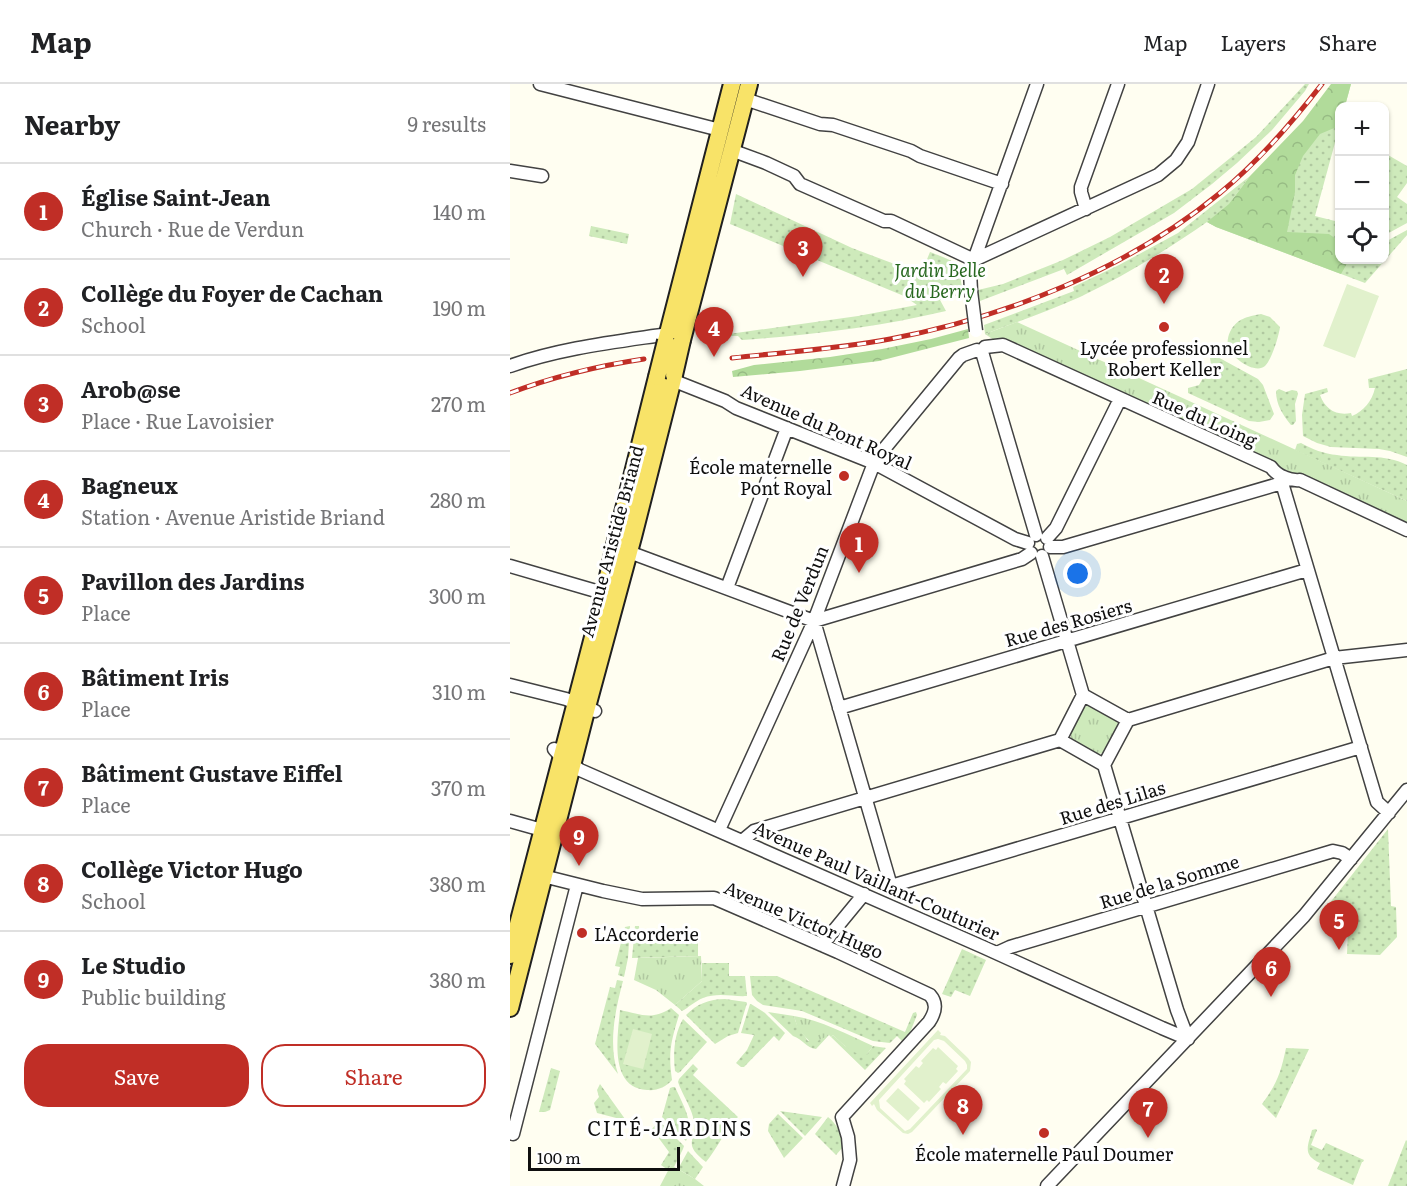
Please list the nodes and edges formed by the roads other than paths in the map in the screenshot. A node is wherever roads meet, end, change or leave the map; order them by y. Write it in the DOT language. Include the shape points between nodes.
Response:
graph roads {
  1 [pos="540,84"];
  2 [pos="732,84"];
  3 [pos="1037,84"];
  4 [pos="1118,84"];
  5 [pos="1208,84"];
  6 [pos="747,92"];
  7 [pos="720,130"];
  8 [pos="731,150"];
  9 [pos="510,171"];
  10 [pos="542,176"];
  11 [pos="1002,184"];
  12 [pos="1086,208"];
  13 [pos="974,260"];
  14 [pos="672,338"];
  15 [pos="981,348"];
  16 [pos="510,366"];
  17 [pos="668,377"];
  18 [pos="1120,399"];
  19 [pos="787,428"];
  20 [pos="874,463"];
  21 [pos="1283,480"];
  22 [pos="1407,530"];
  23 [pos="1039,546"];
  24 [pos="629,552"];
  25 [pos="510,566"];
  26 [pos="1307,570"];
  27 [pos="727,588"];
  28 [pos="596,591"];
  29 [pos="814,621"];
  30 [pos="1067,641"];
  31 [pos="1407,650"];
  32 [pos="1334,658"];
  33 [pos="510,684"];
  34 [pos="1083,695"];
  35 [pos="581,705"];
  36 [pos="839,708"];
  37 [pos="1128,720"];
  38 [pos="1060,740"];
  39 [pos="1361,747"];
  40 [pos="567,760"];
  41 [pos="1104,765"];
  42 [pos="1407,790"];
  43 [pos="866,797"];
  44 [pos="1389,813"];
  45 [pos="1120,818"];
  46 [pos="510,821"];
  47 [pos="535,828"];
  48 [pos="719,830"];
  49 [pos="742,841"];
  50 [pos="1351,859"];
  51 [pos="543,876"];
  52 [pos="577,885"];
  53 [pos="891,886"];
  54 [pos="864,894"];
  55 [pos="885,904"];
  56 [pos="1146,906"];
  57 [pos="515,914"];
  58 [pos="822,945"];
  59 [pos="997,953"];
  60 [pos="510,955"];
  61 [pos="510,1008"];
  62 [pos="1188,1038"];
  63 [pos="512,1133"];
  64 [pos="843,1186"];
  65 [pos="1047,1186"];
  1 -- 7 [label="street"];
  2 -- 7 [label="main road, Avenue Aristide Briand"];
  3 -- 11 [label="street"];
  4 -- 12 [label="street" via="1081,188"];
  5 -- 12 [label="street" via="1188,141 1176,160 1158,175"];
  6 -- 8 [label="main road, Avenue Aristide Briand"];
  6 -- 11 [label="street" via="820,124 833,125"];
  7 -- 14 [label="main road, Avenue Aristide Briand"];
  8 -- 13 [label="street"];
  8 -- 14 [label="main road, Avenue Aristide Briand"];
  9 -- 10 [label="street"];
  11 -- 13 [label="street"];
  12 -- 13 [label="street"];
  13 -- 15 [label="street, bridge" via="971,291"];
  14 -- 16 [label="street" via="598,345"];
  14 -- 17 [label="main road, Avenue Aristide Briand, bridge"];
  15 -- 18 [label="street, Rue du Loing" via="1003,345"];
  15 -- 20 [label="street, Rue de Verdun" via="959,358"];
  15 -- 23 [label="street"];
  17 -- 19 [label="street, Avenue du Pont Royal"];
  17 -- 24 [label="main road, Avenue Aristide Briand"];
  17 -- 35 [label="main road, Avenue Aristide Briand"];
  18 -- 21 [label="street, Rue du Loing" via="1271,467"];
  18 -- 23 [label="street" via="1056,528"];
  19 -- 20 [label="street, Avenue du Pont Royal"];
  19 -- 27 [label="street"];
  20 -- 23 [label="street, Avenue du Pont Royal" via="1015,539"];
  20 -- 29 [label="street, Rue de Verdun"];
  21 -- 22 [label="street, Rue du Loing" via="1300,480"];
  21 -- 23 [label="street" via="1063,547"];
  21 -- 26 [label="street"];
  23 -- 29 [label="street" via="1022,559"];
  23 -- 30 [label="street"];
  24 -- 27 [label="street"];
  24 -- 35 [label="main road, Avenue Aristide Briand"];
  25 -- 28 [label="street"];
  26 -- 30 [label="street, Rue des Rosiers"];
  26 -- 32 [label="street"];
  27 -- 29 [label="street"];
  29 -- 36 [label="street"];
  29 -- 48 [label="street, Rue de Verdun"];
  30 -- 34 [label="street"];
  30 -- 36 [label="street, Rue des Rosiers"];
  31 -- 32 [label="street"];
  32 -- 37 [label="street"];
  32 -- 39 [label="street"];
  33 -- 35 [label="street"];
  34 -- 37 [label="street"];
  34 -- 38 [label="street"];
  35 -- 40 [label="main road, Avenue Aristide Briand"];
  36 -- 43 [label="street"];
  37 -- 41 [label="street"];
  38 -- 41 [label="street"];
  38 -- 43 [label="street"];
  39 -- 44 [label="street" via="1377,802"];
  39 -- 45 [label="street, Rue des Lilas"];
  40 -- 48 [label="street, Avenue Paul Vaillant-Couturier"];
  40 -- 51 [label="main road, Avenue Aristide Briand"];
  40 -- 57 [label="main road, Avenue Aristide Briand"];
  41 -- 45 [label="street"];
  42 -- 44 [label="street"];
  43 -- 49 [label="street" via="754,831"];
  43 -- 53 [label="street"];
  44 -- 50 [label="street"];
  45 -- 53 [label="street, Rue des Lilas"];
  45 -- 56 [label="street"];
  46 -- 47 [label="street"];
  48 -- 49 [label="street, Avenue Paul Vaillant-Couturier"];
  49 -- 54 [label="street, Avenue Paul Vaillant-Couturier"];
  50 -- 56 [label="street, Rue de la Somme" via="1333,851"];
  50 -- 62 [label="street" via="1304,916"];
  51 -- 52 [label="street, Avenue Victor Hugo"];
  51 -- 61 [label="main road, Avenue Aristide Briand"];
  52 -- 58 [label="street, Avenue Victor Hugo" via="642,899 714,898"];
  52 -- 63 [label="street"];
  53 -- 55 [label="street"];
  54 -- 55 [label="street, Avenue Paul Vaillant-Couturier"];
  54 -- 58 [label="street"];
  55 -- 59 [label="street, Avenue Paul Vaillant-Couturier"];
  56 -- 59 [label="street, Rue de la Somme"];
  56 -- 62 [label="street"];
  57 -- 60 [label="main road, Avenue Aristide Briand"];
  58 -- 64 [label="street, Avenue Victor Hugo" via="925,992 935,1004 929,1022 842,1117 850,1160"];
  59 -- 62 [label="street, Avenue Paul Vaillant-Couturier"];
  62 -- 65 [label="street"];
}
